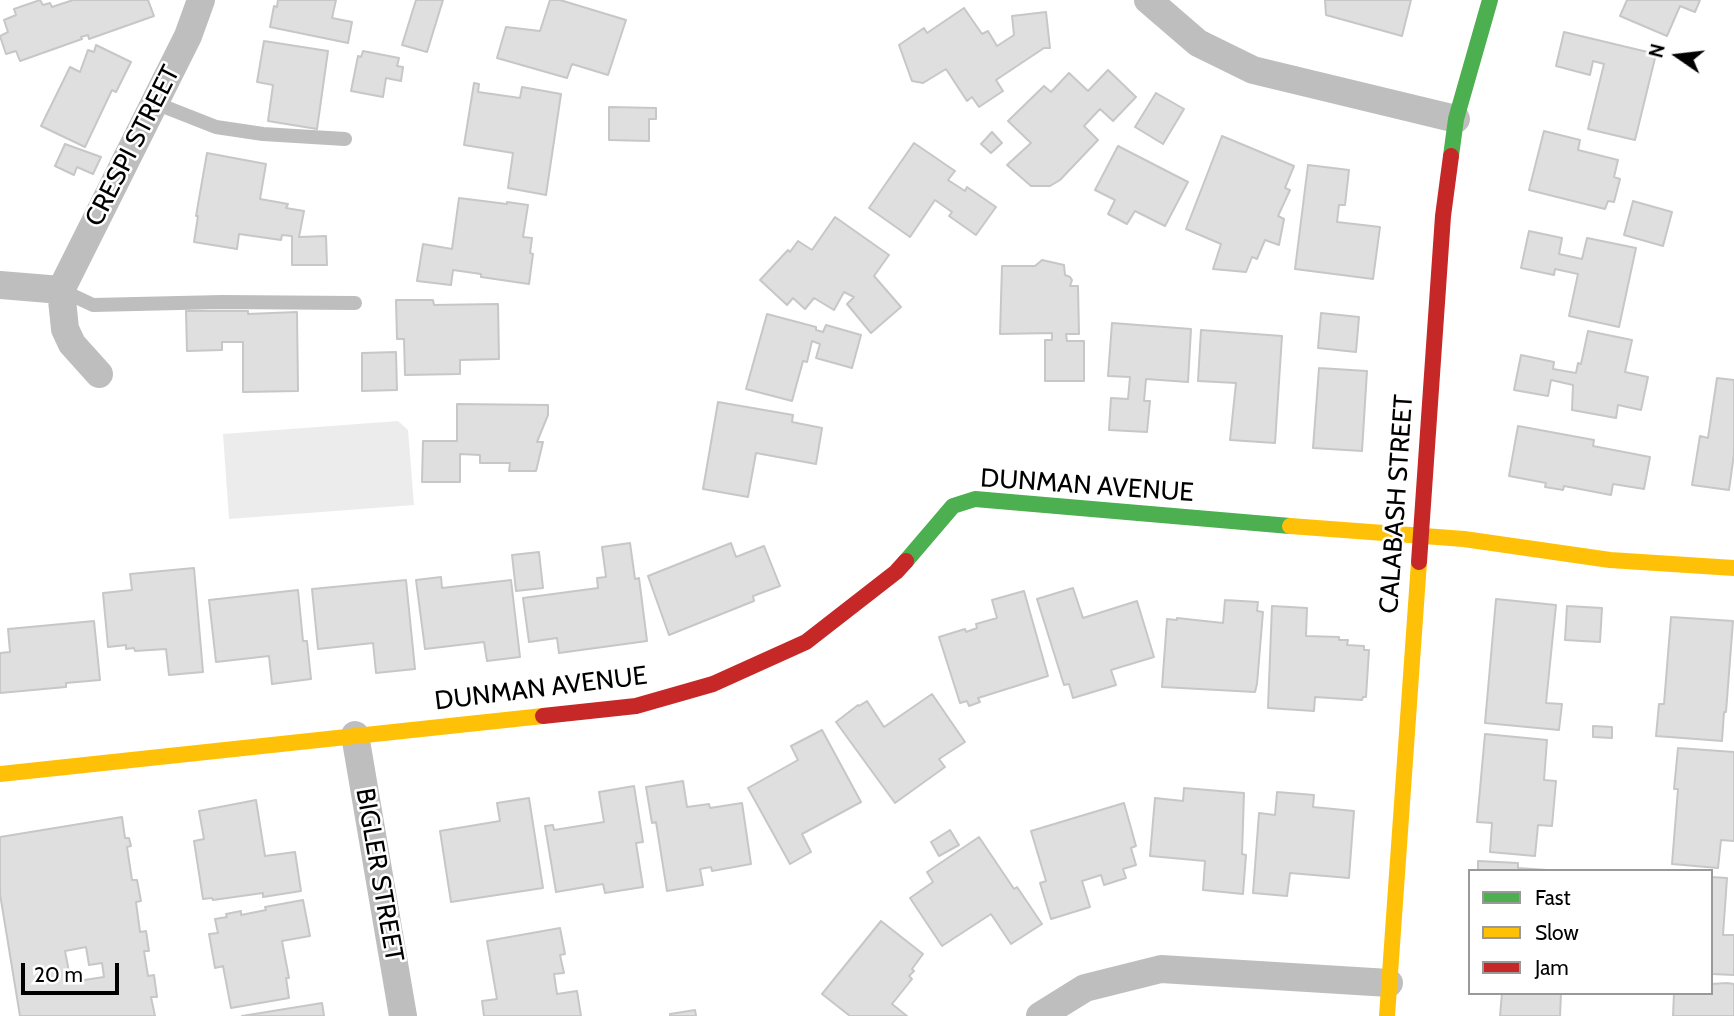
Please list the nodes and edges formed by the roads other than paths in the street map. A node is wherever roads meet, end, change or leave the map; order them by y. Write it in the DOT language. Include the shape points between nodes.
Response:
graph roads {
  1 [pos="201,0"];
  2 [pos="1149,0"];
  3 [pos="1490,0"];
  4 [pos="155,103"];
  5 [pos="1456,119"];
  6 [pos="345,139"];
  7 [pos="0,285"];
  8 [pos="61,290"];
  9 [pos="355,303"];
  10 [pos="99,374"];
  11 [pos="1419,536"];
  12 [pos="1734,569"];
  13 [pos="355,735"];
  14 [pos="0,774"];
  15 [pos="1390,983"];
  16 [pos="403,1016"];
  17 [pos="1040,1016"];
  18 [pos="1387,1016"];
  1 -- 4 [label="street, CRESPI STREET"];
  2 -- 5 [label="street" via="1198,43 1253,69"];
  3 -- 5 [label="street, CALABASH STREET"];
  4 -- 6 [label="lane" via="216,127"];
  4 -- 8 [label="street, CRESPI STREET"];
  5 -- 11 [label="street, CALABASH STREET" via="1443,216"];
  7 -- 8 [label="street"];
  8 -- 9 [label="lane" via="93,305"];
  8 -- 10 [label="street" via="65,329"];
  11 -- 12 [label="street, DUNMAN AVENUE" via="1610,560"];
  11 -- 13 [label="street, DUNMAN AVENUE" via="975,499 953,506 896,572 806,642 713,684 636,706"];
  11 -- 15 [label="street, CALABASH STREET"];
  13 -- 14 [label="street, DUNMAN AVENUE"];
  13 -- 16 [label="street, BIGLER STREET"];
  15 -- 17 [label="street" via="1161,970 1085,988"];
  15 -- 18 [label="street, CALABASH STREET"];
}
